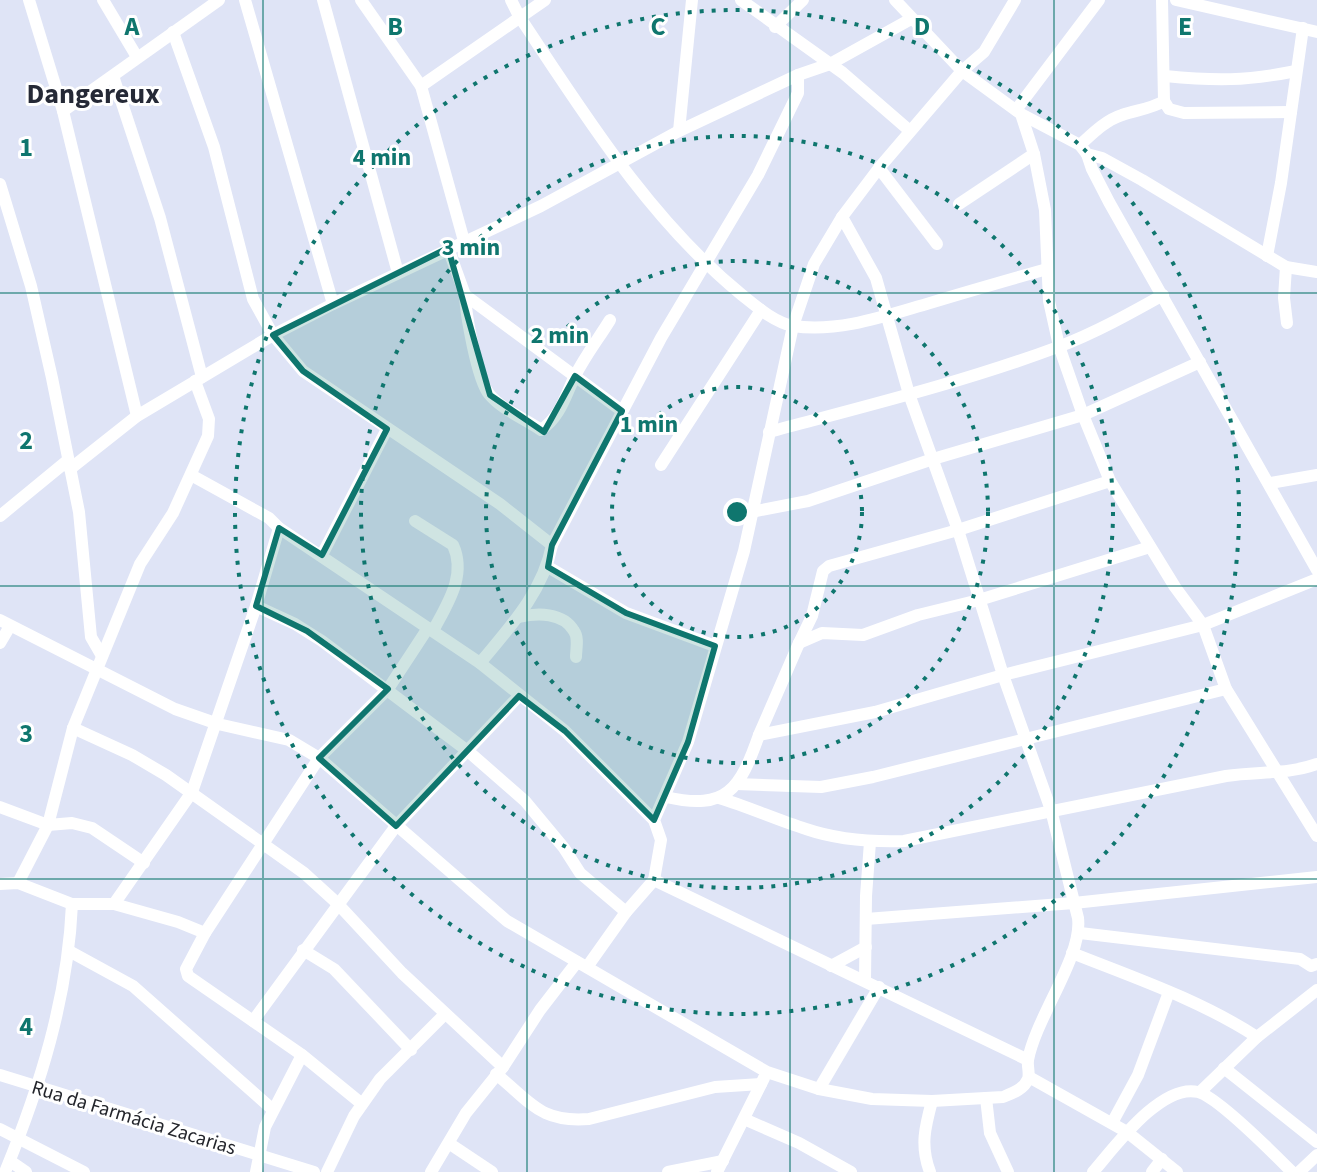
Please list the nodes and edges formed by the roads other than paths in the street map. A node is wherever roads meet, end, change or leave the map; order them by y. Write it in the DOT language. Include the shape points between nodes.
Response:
graph roads {
  1 [pos="29,0"];
  2 [pos="103,0"];
  3 [pos="219,0"];
  4 [pos="245,0"];
  5 [pos="323,0"];
  6 [pos="361,0"];
  7 [pos="511,0"];
  8 [pos="545,0"];
  9 [pos="692,0"];
  10 [pos="741,0"];
  11 [pos="803,0"];
  12 [pos="1099,0"];
  13 [pos="1162,0"];
  14 [pos="1176,0"];
  15 [pos="902,2"];
  16 [pos="1198,2"];
  17 [pos="1009,3"];
  18 [pos="519,16"];
  19 [pos="911,19"];
  20 [pos="775,27"];
  21 [pos="1303,28"];
  22 [pos="173,32"];
  23 [pos="1317,32"];
  24 [pos="137,57"];
  25 [pos="830,64"];
  26 [pos="962,71"];
  27 [pos="1296,71"];
  28 [pos="798,75"];
  29 [pos="113,76"];
  30 [pos="1165,76"];
  31 [pos="421,86"];
  32 [pos="1164,101"];
  33 [pos="63,111"];
  34 [pos="1019,112"];
  35 [pos="1291,112"];
  36 [pos="679,131"];
  37 [pos="910,131"];
  38 [pos="1084,149"];
  39 [pos="1034,154"];
  40 [pos="618,163"];
  41 [pos="879,168"];
  42 [pos="0,184"];
  43 [pos="959,204"];
  44 [pos="842,217"];
  45 [pos="464,241"];
  46 [pos="937,244"];
  47 [pos="448,248"];
  48 [pos="1267,256"];
  49 [pos="705,265"];
  50 [pos="1286,267"];
  51 [pos="1047,269"];
  52 [pos="1317,272"];
  53 [pos="398,273"];
  54 [pos="465,295"];
  55 [pos="1163,295"];
  56 [pos="333,304"];
  57 [pos="761,310"];
  58 [pos="887,315"];
  59 [pos="610,320"];
  60 [pos="1287,323"];
  61 [pos="793,326"];
  62 [pos="273,335"];
  63 [pos="1059,346"];
  64 [pos="1200,362"];
  65 [pos="575,376"];
  66 [pos="199,379"];
  67 [pos="909,394"];
  68 [pos="622,411"];
  69 [pos="1083,415"];
  70 [pos="137,416"];
  71 [pos="387,429"];
  72 [pos="769,432"];
  73 [pos="933,459"];
  74 [pos="68,465"];
  75 [pos="661,465"];
  76 [pos="191,475"];
  77 [pos="1317,475"];
  78 [pos="1110,481"];
  79 [pos="1270,483"];
  80 [pos="751,512"];
  81 [pos="0,516"];
  82 [pos="415,521"];
  83 [pos="279,528"];
  84 [pos="958,530"];
  85 [pos="552,545"];
  86 [pos="1150,547"];
  87 [pos="322,555"];
  88 [pos="548,567"];
  89 [pos="1317,570"];
  90 [pos="1317,579"];
  91 [pos="532,595"];
  92 [pos="979,600"];
  93 [pos="256,606"];
  94 [pos="547,614"];
  95 [pos="519,617"];
  96 [pos="5,623"];
  97 [pos="1203,625"];
  98 [pos="430,629"];
  99 [pos="0,643"];
  100 [pos="799,643"];
  101 [pos="715,646"];
  102 [pos="576,657"];
  103 [pos="99,662"];
  104 [pos="480,663"];
  105 [pos="1003,675"];
  106 [pos="388,689"];
  107 [pos="1226,689"];
  108 [pos="519,696"];
  109 [pos="218,724"];
  110 [pos="73,728"];
  111 [pos="759,735"];
  112 [pos="1027,739"];
  113 [pos="469,752"];
  114 [pos="319,758"];
  115 [pos="1317,764"];
  116 [pos="1277,773"];
  117 [pos="736,784"];
  118 [pos="192,792"];
  119 [pos="666,797"];
  120 [pos="719,798"];
  121 [pos="0,807"];
  122 [pos="1051,810"];
  123 [pos="654,820"];
  124 [pos="48,825"];
  125 [pos="396,826"];
  126 [pos="1317,836"];
  127 [pos="264,842"];
  128 [pos="870,842"];
  129 [pos="144,863"];
  130 [pos="1317,877"];
  131 [pos="654,880"];
  132 [pos="18,883"];
  133 [pos="0,884"];
  134 [pos="337,903"];
  135 [pos="1074,903"];
  136 [pos="72,904"];
  137 [pos="114,904"];
  138 [pos="626,912"];
  139 [pos="866,919"];
  140 [pos="205,933"];
  141 [pos="1080,933"];
  142 [pos="866,947"];
  143 [pos="303,950"];
  144 [pos="69,951"];
  145 [pos="1072,953"];
  146 [pos="582,964"];
  147 [pos="831,966"];
  148 [pos="1315,969"];
  149 [pos="865,981"];
  150 [pos="879,987"];
  151 [pos="1317,990"];
  152 [pos="1169,992"];
  153 [pos="445,1014"];
  154 [pos="253,1021"];
  155 [pos="1257,1037"];
  156 [pos="411,1050"];
  157 [pos="302,1055"];
  158 [pos="1028,1060"];
  159 [pos="1224,1068"];
  160 [pos="500,1070"];
  161 [pos="0,1075"];
  162 [pos="1029,1077"];
  163 [pos="764,1078"];
  164 [pos="39,1087"];
  165 [pos="819,1089"];
  166 [pos="1200,1092"];
  167 [pos="986,1098"];
  168 [pos="932,1101"];
  169 [pos="362,1104"];
  170 [pos="272,1109"];
  171 [pos="744,1119"];
  172 [pos="1112,1123"];
  173 [pos="0,1129"];
  174 [pos="1127,1132"];
  175 [pos="20,1137"];
  176 [pos="1317,1142"];
  177 [pos="450,1144"];
  178 [pos="260,1156"];
  179 [pos="1162,1159"];
  180 [pos="720,1166"];
  181 [pos="8,1167"];
  182 [pos="26,1172"];
  183 [pos="84,1172"];
  184 [pos="256,1172"];
  185 [pos="314,1172"];
  186 [pos="327,1172"];
  187 [pos="431,1172"];
  188 [pos="492,1172"];
  189 [pos="668,1172"];
  190 [pos="851,1172"];
  191 [pos="930,1172"];
  192 [pos="1008,1172"];
  193 [pos="1093,1172"];
  194 [pos="1152,1172"];
  195 [pos="1177,1172"];
  196 [pos="1292,1172"];
  1 -- 33 [label="street"];
  2 -- 24 [label="street"];
  3 -- 22 [label="street"];
  4 -- 56 [label="street"];
  5 -- 53 [label="street"];
  6 -- 31 [label="street"];
  7 -- 18 [label="street"];
  8 -- 18 [label="street"];
  9 -- 36 [label="street"];
  10 -- 20 [label="street"];
  11 -- 20 [label="street"];
  12 -- 34 [label="street"];
  13 -- 30 [label="street"];
  14 -- 16 [label="street"];
  15 -- 19 [label="street"];
  16 -- 21 [label="street"];
  17 -- 26 [label="street" via="984,52"];
  18 -- 31 [label="street"];
  18 -- 40 [label="street"];
  19 -- 25 [label="street"];
  19 -- 26 [label="street"];
  20 -- 25 [label="street"];
  21 -- 23 [label="street"];
  21 -- 27 [label="street"];
  22 -- 24 [label="street"];
  22 -- 62 [label="street" via="214,147 253,299"];
  24 -- 29 [label="street"];
  25 -- 28 [label="street"];
  25 -- 37 [label="street"];
  26 -- 34 [label="street"];
  26 -- 37 [label="street"];
  27 -- 30 [label="street" via="1252,80"];
  27 -- 35 [label="street"];
  28 -- 36 [label="street"];
  28 -- 49 [label="street" via="798,93 765,162"];
  29 -- 33 [label="street"];
  29 -- 66 [label="street" via="160,218"];
  30 -- 32 [label="street"];
  31 -- 45 [label="street"];
  32 -- 35 [label="street" via="1169,109 1184,113"];
  32 -- 38 [label="street" via="1118,116 1096,130"];
  33 -- 70 [label="street"];
  34 -- 38 [label="street"];
  34 -- 39 [label="street"];
  35 -- 48 [label="street"];
  36 -- 40 [label="street"];
  37 -- 41 [label="street"];
  38 -- 48 [label="street"];
  38 -- 55 [label="street"];
  39 -- 43 [label="street"];
  39 -- 51 [label="street" via="1045,210"];
  40 -- 45 [label="street"];
  40 -- 49 [label="street"];
  41 -- 44 [label="street"];
  41 -- 46 [label="street"];
  42 -- 74 [label="street" via="31,286"];
  44 -- 58 [label="street" via="876,278"];
  44 -- 61 [label="street" via="814,264"];
  45 -- 47 [label="street"];
  47 -- 53 [label="street"];
  47 -- 54 [label="street"];
  48 -- 50 [label="street"];
  49 -- 57 [label="street"];
  49 -- 68 [label="street"];
  50 -- 52 [label="street"];
  50 -- 60 [label="street"];
  51 -- 58 [label="street"];
  51 -- 63 [label="street"];
  53 -- 56 [label="street"];
  54 -- 65 [label="street"];
  54 -- 65 [label="street" via="486,388 497,401 541,430 567,401"];
  55 -- 63 [label="street"];
  55 -- 64 [label="street"];
  56 -- 62 [label="street"];
  57 -- 61 [label="street"];
  57 -- 75 [label="street"];
  58 -- 61 [label="street" via="838,326"];
  58 -- 67 [label="street"];
  59 -- 65 [label="street"];
  61 -- 72 [label="street"];
  62 -- 66 [label="street"];
  62 -- 71 [label="street" via="303,371"];
  63 -- 67 [label="street"];
  63 -- 69 [label="street"];
  64 -- 69 [label="street"];
  64 -- 79 [label="street"];
  65 -- 68 [label="street"];
  66 -- 70 [label="street"];
  66 -- 76 [label="street" via="210,427"];
  67 -- 72 [label="street"];
  67 -- 73 [label="street"];
  68 -- 85 [label="street"];
  69 -- 73 [label="street"];
  69 -- 78 [label="street"];
  70 -- 74 [label="street"];
  71 -- 85 [label="street"];
  71 -- 87 [label="street"];
  72 -- 80 [label="street"];
  73 -- 80 [label="street" via="808,501"];
  73 -- 84 [label="street"];
  74 -- 81 [label="street"];
  74 -- 103 [label="street" via="79,512 91,637"];
  76 -- 83 [label="street"];
  76 -- 103 [label="street" via="140,564"];
  77 -- 79 [label="street"];
  78 -- 84 [label="street"];
  78 -- 86 [label="street"];
  79 -- 89 [label="street"];
  80 -- 101 [label="street"];
  82 -- 98 [label="street" via="453,545 458,562 457,584"];
  83 -- 87 [label="street"];
  83 -- 93 [label="street"];
  84 -- 92 [label="street"];
  84 -- 100 [label="street" via="829,566"];
  85 -- 88 [label="street"];
  86 -- 92 [label="street"];
  86 -- 97 [label="street"];
  87 -- 98 [label="street"];
  88 -- 91 [label="street"];
  88 -- 101 [label="street" via="626,613"];
  90 -- 97 [label="street"];
  91 -- 94 [label="street"];
  91 -- 95 [label="street"];
  92 -- 100 [label="street" via="863,635 822,633"];
  92 -- 105 [label="street"];
  93 -- 106 [label="street" via="307,631"];
  93 -- 109 [label="street"];
  94 -- 95 [label="street"];
  94 -- 102 [label="street" via="573,629"];
  95 -- 104 [label="street"];
  96 -- 99 [label="street"];
  96 -- 103 [label="street"];
  97 -- 105 [label="street"];
  97 -- 107 [label="street"];
  98 -- 104 [label="street"];
  98 -- 106 [label="street"];
  100 -- 111 [label="street"];
  101 -- 119 [label="street"];
  103 -- 109 [label="street" via="175,709"];
  103 -- 110 [label="street"];
  104 -- 108 [label="street"];
  105 -- 111 [label="street" via="875,712"];
  105 -- 112 [label="street"];
  106 -- 113 [label="street"];
  106 -- 114 [label="street"];
  107 -- 112 [label="street"];
  107 -- 116 [label="street"];
  108 -- 113 [label="street"];
  108 -- 123 [label="street" via="565,731"];
  109 -- 114 [label="street" via="289,740"];
  109 -- 118 [label="street"];
  110 -- 118 [label="street" via="132,755"];
  110 -- 124 [label="street"];
  111 -- 117 [label="street"];
  112 -- 117 [label="street" via="821,787"];
  112 -- 122 [label="street"];
  113 -- 125 [label="street"];
  113 -- 138 [label="street" via="525,801 580,873"];
  114 -- 125 [label="street"];
  114 -- 127 [label="street"];
  115 -- 116 [label="street"];
  116 -- 122 [label="street" via="1255,771"];
  116 -- 126 [label="street"];
  117 -- 120 [label="street"];
  118 -- 127 [label="street"];
  118 -- 129 [label="street"];
  119 -- 120 [label="street" via="706,803"];
  119 -- 123 [label="street"];
  120 -- 128 [label="street" via="807,830"];
  121 -- 124 [label="street"];
  122 -- 128 [label="street" via="904,841"];
  122 -- 135 [label="street"];
  123 -- 131 [label="street" via="661,840"];
  124 -- 129 [label="street" via="92,828"];
  124 -- 132 [label="street"];
  125 -- 134 [label="street"];
  125 -- 146 [label="street" via="507,921"];
  127 -- 134 [label="street"];
  127 -- 140 [label="street"];
  128 -- 139 [label="street"];
  129 -- 137 [label="street"];
  130 -- 135 [label="street"];
  131 -- 138 [label="street"];
  131 -- 147 [label="street"];
  132 -- 133 [label="street"];
  132 -- 136 [label="street"];
  134 -- 143 [label="street"];
  134 -- 153 [label="street"];
  135 -- 139 [label="street"];
  135 -- 141 [label="street"];
  136 -- 137 [label="street"];
  136 -- 144 [label="street"];
  137 -- 140 [label="street"];
  138 -- 146 [label="street"];
  139 -- 142 [label="street"];
  140 -- 154 [label="street" via="186,973"];
  141 -- 145 [label="street"];
  141 -- 148 [label="street" via="1300,959"];
  142 -- 147 [label="street"];
  142 -- 149 [label="street"];
  143 -- 154 [label="street"];
  143 -- 156 [label="street" via="334,969"];
  144 -- 164 [label="street"];
  144 -- 170 [label="street" via="133,986"];
  145 -- 152 [label="street"];
  145 -- 158 [label="street"];
  146 -- 160 [label="street" via="540,1010"];
  146 -- 163 [label="street"];
  147 -- 149 [label="street"];
  149 -- 150 [label="street"];
  150 -- 158 [label="street"];
  150 -- 165 [label="street"];
  151 -- 155 [label="street"];
  152 -- 155 [label="street"];
  152 -- 172 [label="street" via="1138,1075"];
  153 -- 156 [label="street"];
  153 -- 160 [label="street"];
  154 -- 157 [label="street"];
  155 -- 159 [label="street"];
  156 -- 169 [label="street"];
  157 -- 169 [label="street"];
  157 -- 170 [label="street"];
  158 -- 162 [label="street"];
  159 -- 166 [label="street"];
  159 -- 176 [label="street"];
  160 -- 163 [label="street" via="540,1111 574,1121"];
  160 -- 177 [label="street" via="466,1113"];
  161 -- 164 [label="street, Rua da Farmácia Zacarias"];
  162 -- 167 [label="street" via="1012,1093"];
  162 -- 172 [label="street"];
  163 -- 165 [label="street"];
  163 -- 171 [label="street"];
  164 -- 175 [label="street"];
  164 -- 178 [label="street, Rua da Farmácia Zacarias"];
  165 -- 168 [label="street" via="872,1099"];
  166 -- 174 [label="street" via="1171,1096"];
  166 -- 196 [label="street"];
  167 -- 168 [label="street"];
  167 -- 192 [label="street" via="990,1133"];
  168 -- 191 [label="street" via="923,1143"];
  169 -- 186 [label="street"];
  170 -- 178 [label="street"];
  171 -- 180 [label="street"];
  171 -- 190 [label="street"];
  172 -- 174 [label="street"];
  173 -- 175 [label="street"];
  174 -- 179 [label="street"];
  174 -- 193 [label="street"];
  175 -- 181 [label="street"];
  175 -- 183 [label="street"];
  177 -- 187 [label="street"];
  177 -- 188 [label="street"];
  178 -- 184 [label="street"];
  178 -- 185 [label="street, Rua da Farmácia Zacarias"];
  179 -- 194 [label="street"];
  179 -- 195 [label="street"];
  180 -- 189 [label="street"];
  181 -- 182 [label="street"];
}
